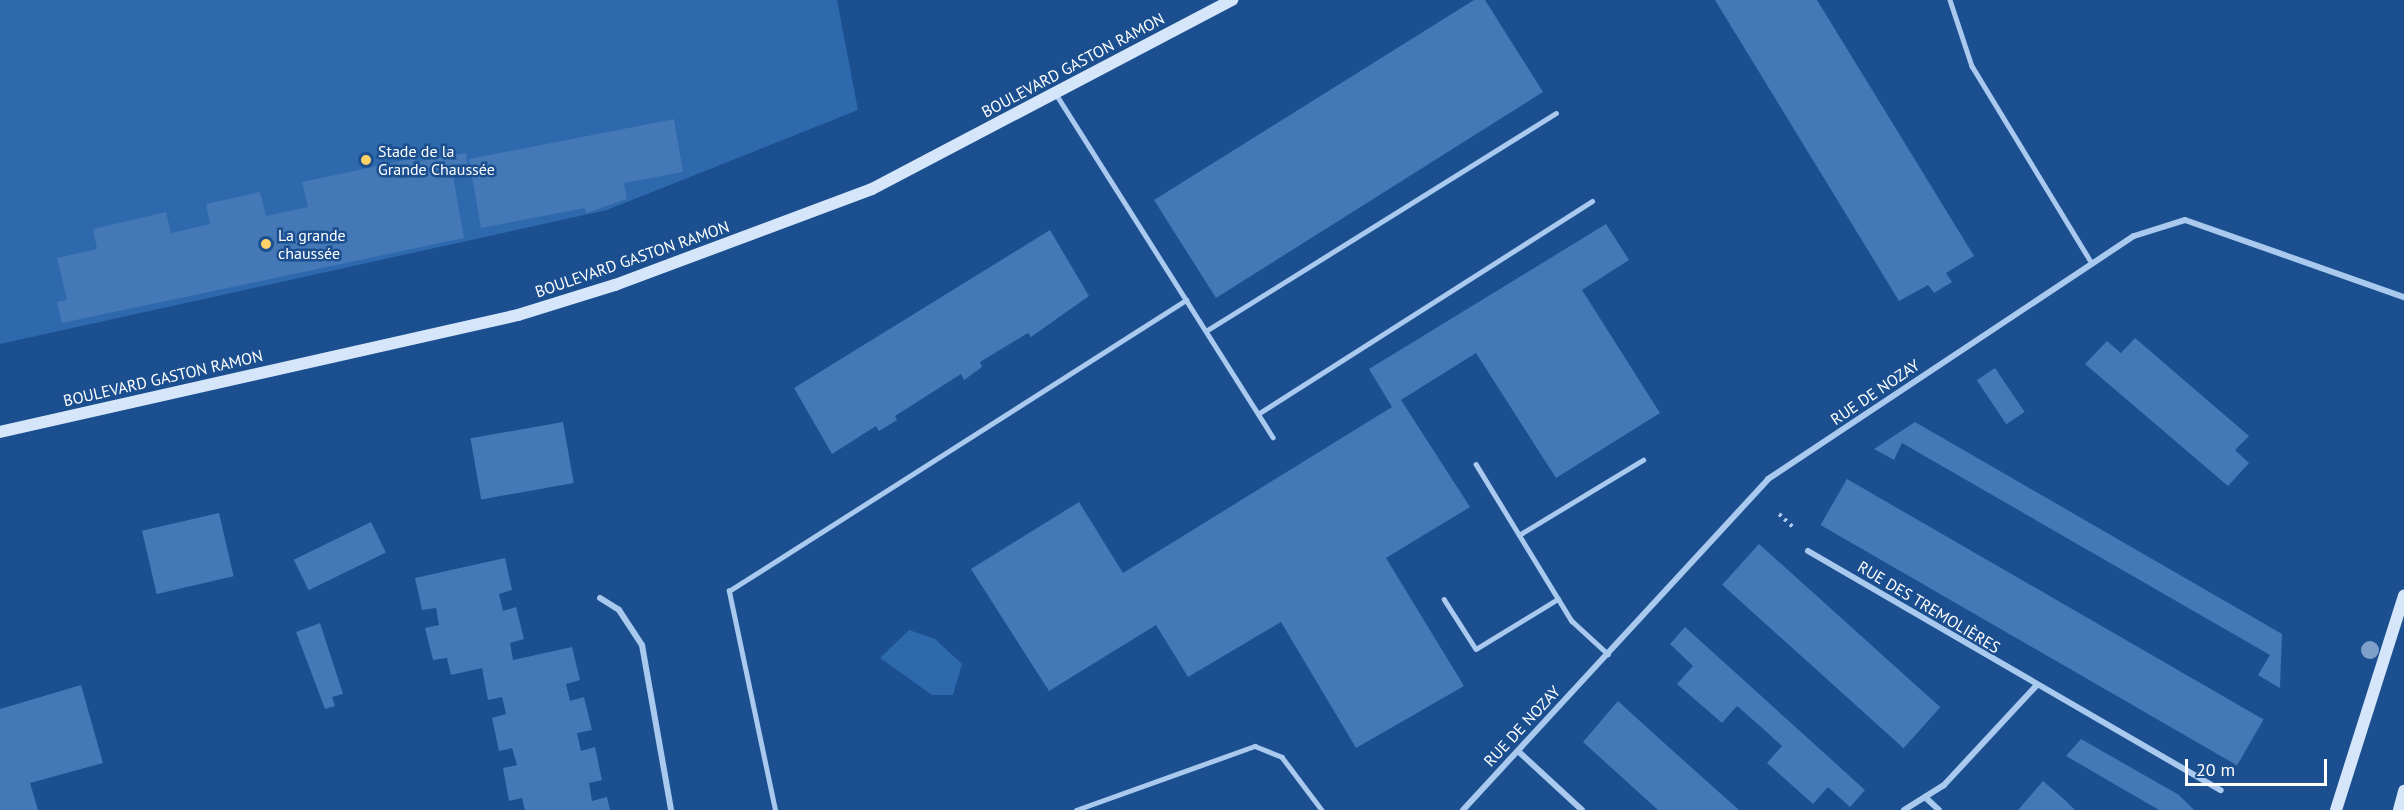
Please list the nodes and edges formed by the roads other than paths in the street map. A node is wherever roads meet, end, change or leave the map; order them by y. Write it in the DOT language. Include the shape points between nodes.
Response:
graph roads {
  1 [pos="1232,0"];
  2 [pos="1950,0"];
  3 [pos="1056,94"];
  4 [pos="1556,113"];
  5 [pos="1592,201"];
  6 [pos="2092,263"];
  7 [pos="2404,297"];
  8 [pos="1186,300"];
  9 [pos="1206,331"];
  10 [pos="1258,414"];
  11 [pos="0,432"];
  12 [pos="1273,437"];
  13 [pos="1643,460"];
  14 [pos="1476,464"];
  15 [pos="1519,535"];
  16 [pos="1808,551"];
  17 [pos="2404,596"];
  18 [pos="600,598"];
  19 [pos="1444,599"];
  20 [pos="1558,599"];
  21 [pos="1608,654"];
  22 [pos="2036,686"];
  23 [pos="1518,751"];
  24 [pos="2221,789"];
  25 [pos="2404,791"];
  26 [pos="1924,797"];
  27 [pos="670,810"];
  28 [pos="775,810"];
  29 [pos="1076,810"];
  30 [pos="1322,810"];
  31 [pos="1463,810"];
  32 [pos="1582,810"];
  33 [pos="1904,810"];
  34 [pos="1938,810"];
  35 [pos="2336,810"];
  36 [pos="2399,810"];
  1 -- 3 [label="main road, BOULEVARD GASTON RAMON"];
  2 -- 6 [label="lane" via="1972,66"];
  3 -- 8 [label="lane"];
  3 -- 11 [label="main road, BOULEVARD GASTON RAMON" via="872,189 615,285 518,315"];
  4 -- 9 [label="lane"];
  5 -- 10 [label="lane"];
  6 -- 7 [label="street, RUE DE NOZAY" via="2134,236 2185,220"];
  6 -- 21 [label="street, RUE DE NOZAY" via="1768,479"];
  8 -- 9 [label="lane"];
  8 -- 28 [label="lane" via="729,591"];
  9 -- 10 [label="lane"];
  10 -- 12 [label="lane"];
  13 -- 15 [label="lane"];
  14 -- 15 [label="lane"];
  15 -- 20 [label="lane"];
  16 -- 22 [label="street, RUE DES TREMOLIÈRES"];
  17 -- 35 [label="main road"];
  18 -- 27 [label="street" via="626,619 642,645"];
  19 -- 20 [label="lane" via="1476,649"];
  20 -- 21 [label="lane" via="1572,621"];
  21 -- 23 [label="street, RUE DE NOZAY"];
  22 -- 24 [label="street, RUE DES TREMOLIÈRES"];
  22 -- 26 [label="street" via="1944,785"];
  23 -- 31 [label="street, RUE DE NOZAY"];
  23 -- 32 [label="street"];
  25 -- 36 [label="main road"];
  26 -- 33 [label="street"];
  26 -- 34 [label="street"];
  29 -- 30 [label="lane" via="1255,746 1282,757"];
}
